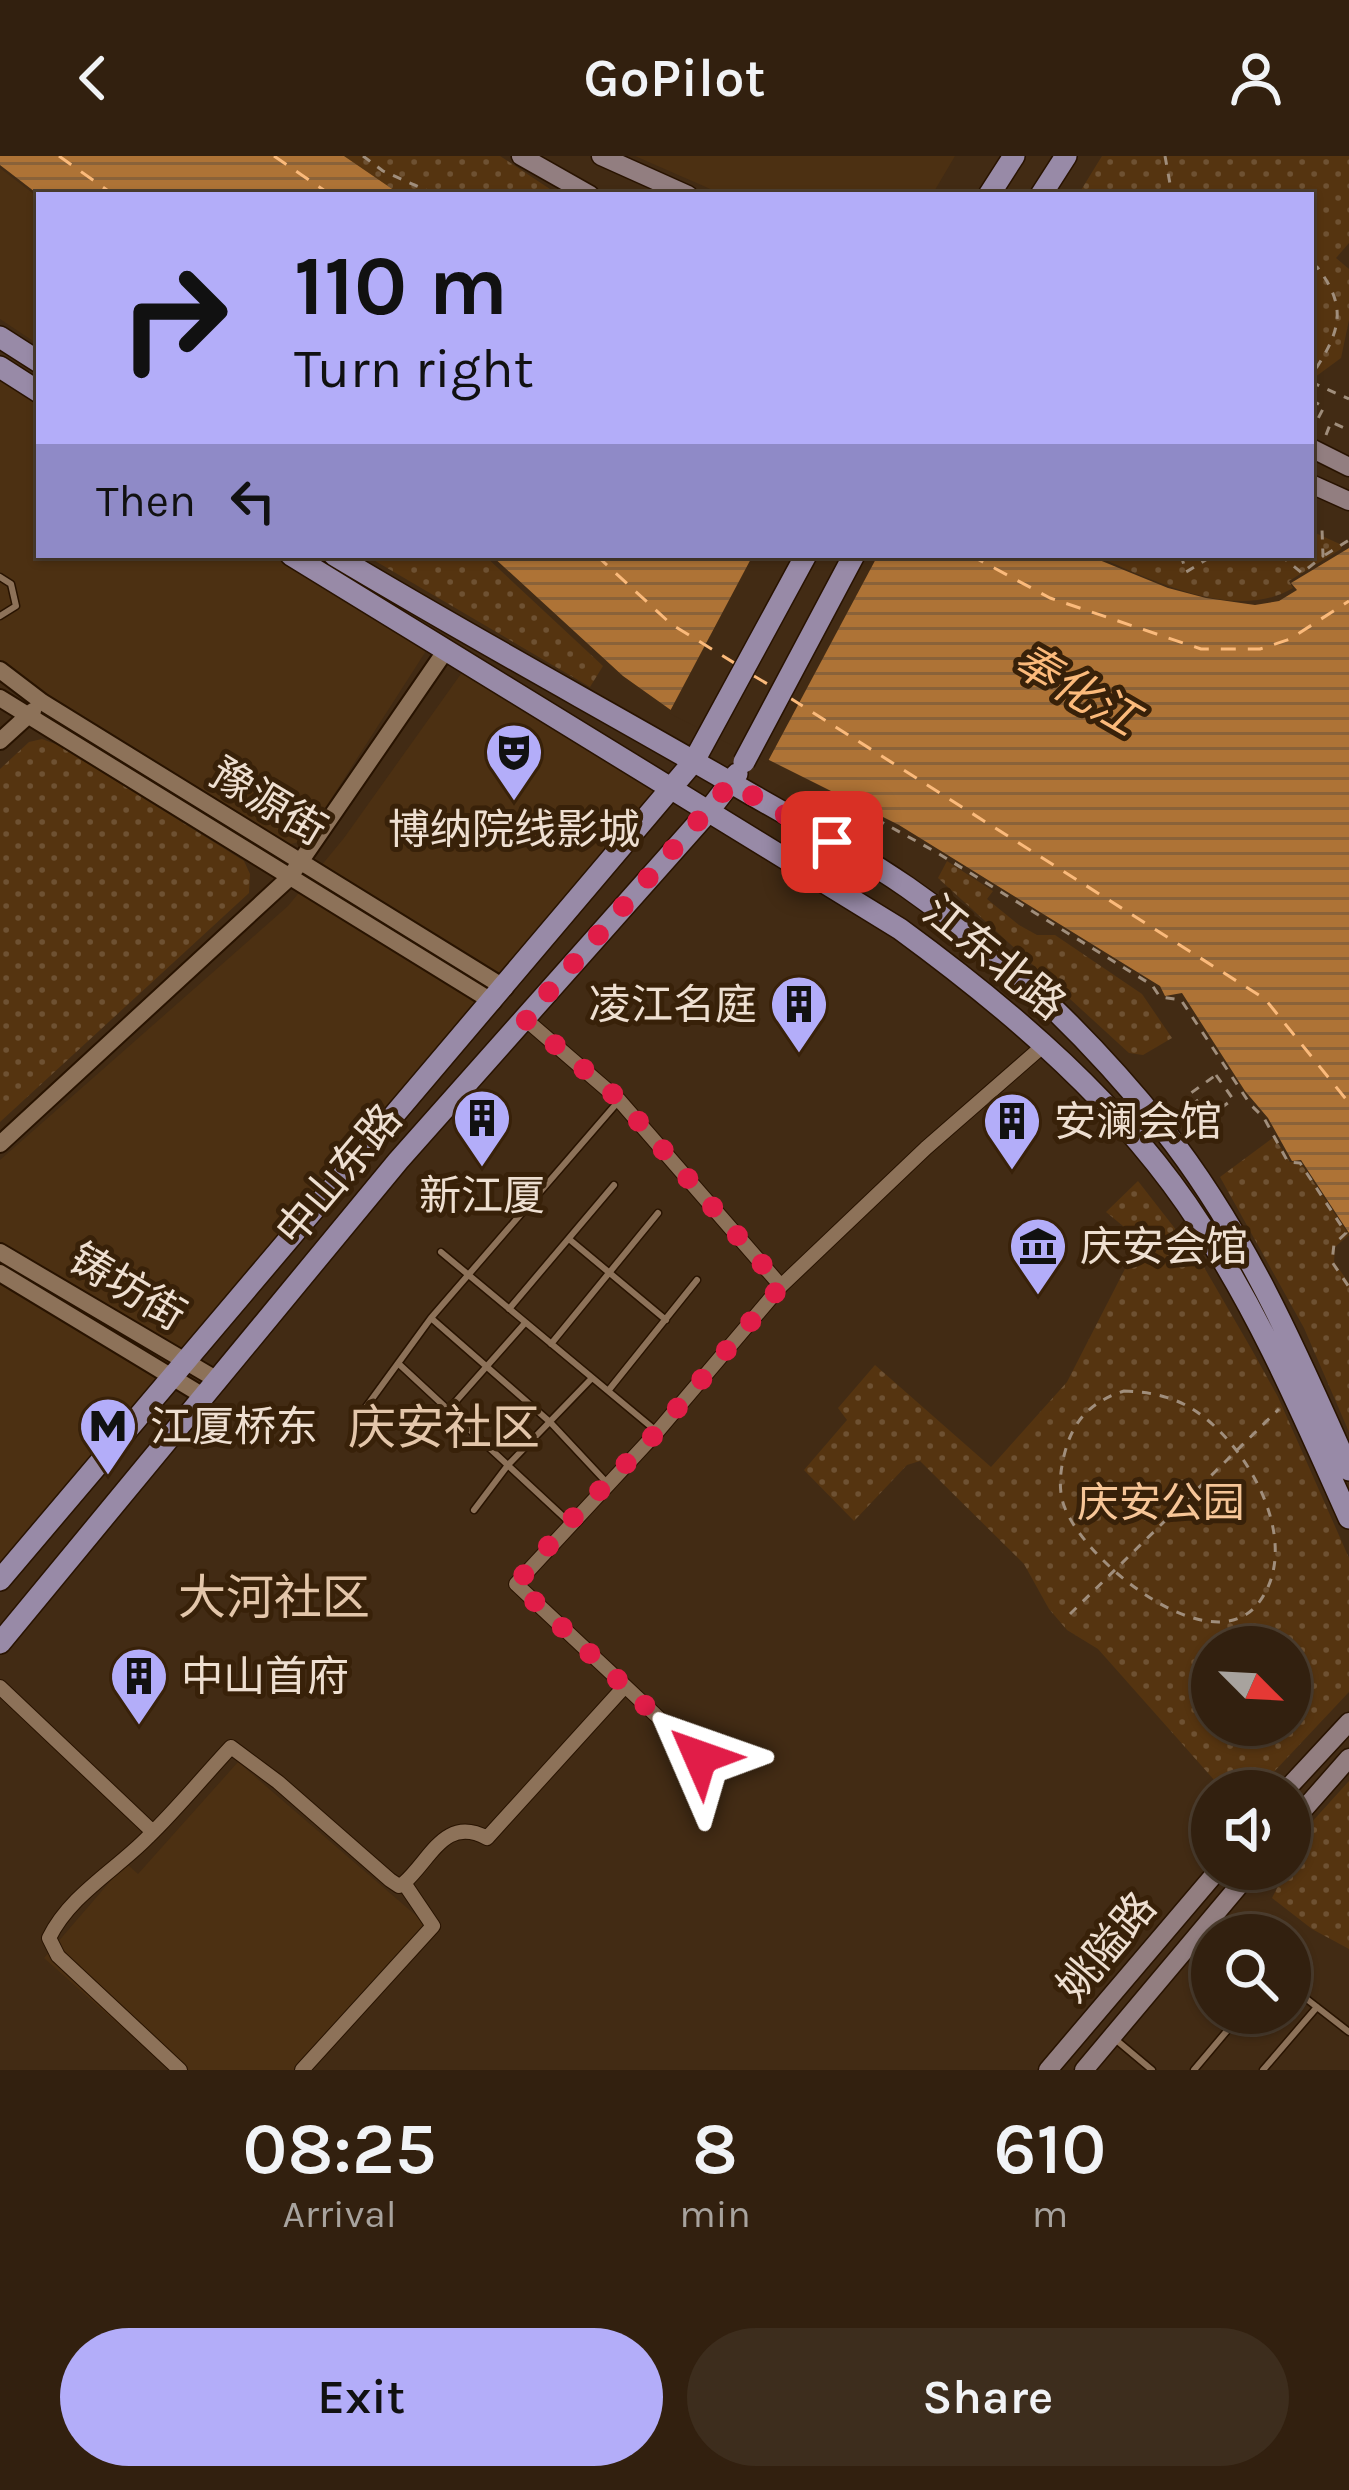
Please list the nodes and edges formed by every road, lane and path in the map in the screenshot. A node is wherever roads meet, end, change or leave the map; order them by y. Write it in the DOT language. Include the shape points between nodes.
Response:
graph roads {
  1 [pos="363,156"];
  2 [pos="521,156"];
  3 [pos="601,156"];
  4 [pos="1014,156"];
  5 [pos="1066,156"];
  6 [pos="1166,156"];
  7 [pos="429,192"];
  8 [pos="585,192"];
  9 [pos="681,192"];
  10 [pos="991,192"];
  11 [pos="1043,192"];
  12 [pos="1172,192"];
  13 [pos="1314,267"];
  14 [pos="0,337"];
  15 [pos="36,360"];
  16 [pos="0,367"];
  17 [pos="1314,374"];
  18 [pos="1314,381"];
  19 [pos="36,390"];
  20 [pos="1349,399"];
  21 [pos="1314,401"];
  22 [pos="1314,426"];
  23 [pos="1349,430"];
  24 [pos="1327,435"];
  25 [pos="1314,449"];
  26 [pos="1349,466"];
  27 [pos="1314,485"];
  28 [pos="1349,501"];
  29 [pos="1314,526"];
  30 [pos="1314,539"];
  31 [pos="1349,540"];
  32 [pos="1319,542"];
  33 [pos="1323,556"];
  34 [pos="296,558"];
  35 [pos="339,558"];
  36 [pos="804,558"];
  37 [pos="852,558"];
  38 [pos="1182,558"];
  39 [pos="1209,558"];
  40 [pos="1284,558"];
  41 [pos="0,577"];
  42 [pos="0,616"];
  43 [pos="446,650"];
  44 [pos="0,670"];
  45 [pos="0,698"];
  46 [pos="42,702"];
  47 [pos="26,717"];
  48 [pos="0,741"];
  49 [pos="699,751"];
  50 [pos="731,783"];
  51 [pos="671,789"];
  52 [pos="817,802"];
  53 [pos="707,813"];
  54 [pos="302,862"];
  55 [pos="289,878"];
  56 [pos="499,995"];
  57 [pos="525,1019"];
  58 [pos="1044,1045"];
  59 [pos="1233,1078"];
  60 [pos="1223,1086"];
  61 [pos="620,1100"];
  62 [pos="1200,1105"];
  63 [pos="1182,1116"];
  64 [pos="0,1144"];
  65 [pos="614,1185"];
  66 [pos="658,1213"];
  67 [pos="569,1239"];
  68 [pos="0,1252"];
  69 [pos="441,1252"];
  70 [pos="0,1273"];
  71 [pos="610,1273"];
  72 [pos="469,1276"];
  73 [pos="697,1280"];
  74 [pos="781,1286"];
  75 [pos="1349,1287"];
  76 [pos="509,1309"];
  77 [pos="431,1318"];
  78 [pos="665,1320"];
  79 [pos="525,1323"];
  80 [pos="551,1344"];
  81 [pos="400,1365"];
  82 [pos="485,1368"];
  83 [pos="179,1369"];
  84 [pos="592,1378"];
  85 [pos="212,1389"];
  86 [pos="608,1391"];
  87 [pos="1294,1395"];
  88 [pos="449,1409"];
  89 [pos="361,1414"];
  90 [pos="550,1422"];
  91 [pos="657,1432"];
  92 [pos="1235,1452"];
  93 [pos="508,1465"];
  94 [pos="1349,1470"];
  95 [pos="607,1483"];
  96 [pos="474,1510"];
  97 [pos="1349,1518"];
  98 [pos="569,1522"];
  99 [pos="1115,1569"];
  100 [pos="0,1580"];
  101 [pos="1070,1614"];
  102 [pos="0,1643"];
  103 [pos="625,1686"];
  104 [pos="0,1688"];
  105 [pos="1349,1722"];
  106 [pos="700,1757"];
  107 [pos="1349,1758"];
  108 [pos="1303,1770"];
  109 [pos="1311,1799"];
  110 [pos="153,1832"];
  111 [pos="404,1882"];
  112 [pos="1201,1890"];
  113 [pos="1235,1890"];
  114 [pos="1311,2003"];
  115 [pos="1317,2008"];
  116 [pos="1349,2032"];
  117 [pos="1224,2034"];
  118 [pos="1112,2037"];
  119 [pos="180,2070"];
  120 [pos="302,2070"];
  121 [pos="1048,2070"];
  122 [pos="1084,2070"];
  123 [pos="1151,2070"];
  124 [pos="1194,2070"];
  125 [pos="1263,2070"];
  1 -- 7 [label="path"];
  2 -- 8 [label="main road"];
  3 -- 9 [label="main road"];
  4 -- 10 [label="main road"];
  5 -- 11 [label="main road"];
  6 -- 12 [label="path"];
  13 -- 17 [label="path" via="1333,281 1345,311"];
  14 -- 15 [label="main road"];
  16 -- 19 [label="main road"];
  18 -- 20 [label="path"];
  21 -- 22 [label="path" via="1324,406"];
  23 -- 24 [label="path" via="1330,422"];
  25 -- 26 [label="main road"];
  27 -- 28 [label="main road"];
  29 -- 32 [label="path" via="1322,530"];
  30 -- 32 [label="path"];
  31 -- 33 [label="path"];
  32 -- 33 [label="path"];
  33 -- 40 [label="path" via="1302,573"];
  34 -- 43 [label="main road, 江东北路"];
  35 -- 49 [label="main road, 江东北路" via="468,635"];
  36 -- 49 [label="main road, 中山东路"];
  37 -- 50 [label="main road, 中山东路, bridge"];
  38 -- 39 [label="path" via="1186,572"];
  41 -- 42 [label="lane" via="11,584 16,606"];
  43 -- 51 [label="main road, 江东北路"];
  43 -- 54 [label="street"];
  44 -- 46 [label="street, 豫源街"];
  45 -- 47 [label="street, 豫源街"];
  46 -- 47 [label="street"];
  46 -- 54 [label="street, 豫源街"];
  47 -- 48 [label="street"];
  47 -- 55 [label="street, 豫源街"];
  49 -- 50 [label="main road, 江东北路"];
  49 -- 51 [label="main road, 中山东路"];
  50 -- 53 [label="main road, 中山东路"];
  50 -- 94 [label="main road, 江东北路" via="952,920 1110,1067 1228,1223"];
  51 -- 53 [label="main road, 江东北路"];
  51 -- 56 [label="main road, 中山东路"];
  52 -- 59 [label="path" via="825,791 877,818 1160,997 1181,1000"];
  53 -- 57 [label="main road, 中山东路"];
  53 -- 58 [label="main road, 江东北路" via="900,929"];
  54 -- 55 [label="street"];
  54 -- 56 [label="street, 豫源街"];
  55 -- 56 [label="street, 豫源街"];
  55 -- 64 [label="street"];
  56 -- 83 [label="main road, 中山东路"];
  57 -- 61 [label="street"];
  57 -- 85 [label="main road, 中山东路"];
  58 -- 74 [label="street"];
  58 -- 87 [label="main road, 江东北路" via="1197,1218"];
  59 -- 60 [label="path"];
  59 -- 75 [label="path" via="1346,1233 1334,1244 1332,1262"];
  60 -- 62 [label="path" via="1216,1075 1192,1093"];
  60 -- 62 [label="path" via="1233,1099 1209,1117"];
  61 -- 72 [label="lane"];
  61 -- 74 [label="street"];
  62 -- 63 [label="path"];
  65 -- 67 [label="lane"];
  66 -- 71 [label="lane"];
  67 -- 71 [label="lane"];
  67 -- 76 [label="lane"];
  68 -- 83 [label="street, 铸坊街"];
  69 -- 72 [label="lane"];
  70 -- 83 [label="street, 铸坊街"];
  71 -- 78 [label="lane"];
  71 -- 80 [label="lane"];
  72 -- 76 [label="lane"];
  72 -- 77 [label="lane"];
  73 -- 78 [label="lane"];
  74 -- 91 [label="street"];
  76 -- 79 [label="lane"];
  77 -- 81 [label="lane"];
  77 -- 82 [label="lane"];
  78 -- 86 [label="lane"];
  79 -- 80 [label="lane"];
  79 -- 82 [label="lane"];
  80 -- 84 [label="lane"];
  81 -- 88 [label="lane"];
  81 -- 89 [label="lane"];
  82 -- 88 [label="lane"];
  82 -- 90 [label="lane"];
  83 -- 85 [label="street, 铸坊街"];
  83 -- 100 [label="main road, 中山东路"];
  84 -- 86 [label="lane"];
  84 -- 90 [label="lane"];
  85 -- 102 [label="main road, 中山东路"];
  86 -- 91 [label="lane"];
  87 -- 92 [label="path"];
  87 -- 97 [label="main road, 江东北路"];
  88 -- 93 [label="lane"];
  90 -- 93 [label="lane"];
  90 -- 95 [label="lane"];
  91 -- 95 [label="street"];
  92 -- 99 [label="path"];
  92 -- 99 [label="path" via="1255,1480 1275,1543 1271,1577 1246,1615 1207,1623 1178,1615"];
  92 -- 99 [label="path" via="1193,1410 1153,1393 1124,1391 1084,1413 1061,1463 1061,1497 1070,1520"];
  93 -- 96 [label="lane"];
  93 -- 98 [label="lane"];
  95 -- 98 [label="street"];
  98 -- 103 [label="street" via="516,1584"];
  99 -- 101 [label="path"];
  103 -- 106 [label="street"];
  103 -- 111 [label="street" via="487,1838 452,1833"];
  104 -- 110 [label="street"];
  105 -- 108 [label="main road"];
  107 -- 109 [label="main road"];
  110 -- 111 [label="street" via="231,1747 389,1880"];
  110 -- 119 [label="street" via="49,1938 58,1956"];
  111 -- 120 [label="street" via="433,1926"];
  112 -- 121 [label="main road, 姚隘路"];
  113 -- 118 [label="main road, 姚隘路"];
  114 -- 115 [label="lane"];
  115 -- 116 [label="lane"];
  115 -- 125 [label="lane"];
  117 -- 124 [label="lane"];
  118 -- 122 [label="main road, 姚隘路"];
  118 -- 123 [label="lane"];
}
